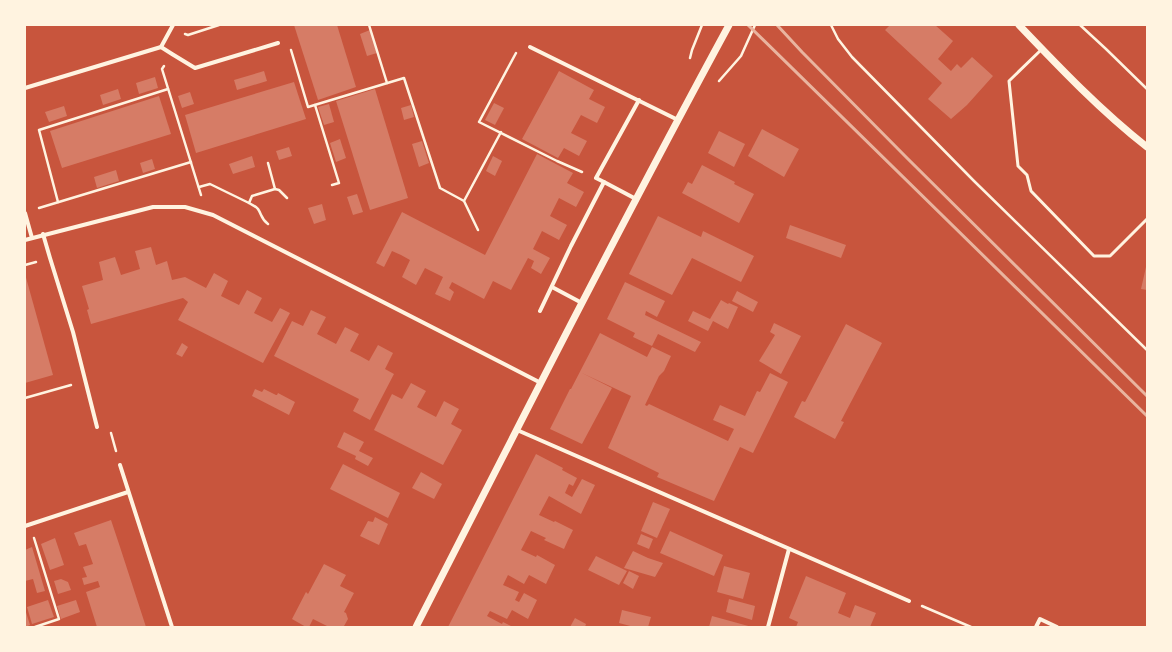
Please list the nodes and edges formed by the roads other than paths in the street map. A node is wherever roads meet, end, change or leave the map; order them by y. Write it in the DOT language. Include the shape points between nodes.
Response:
graph roads {
  1 [pos="729,25"];
  2 [pos="1019,25"];
  3 [pos="172,27"];
  4 [pos="278,43"];
  5 [pos="162,47"];
  6 [pos="530,47"];
  7 [pos="1042,49"];
  8 [pos="25,88"];
  9 [pos="639,100"];
  10 [pos="678,120"];
  11 [pos="1147,148"];
  12 [pos="604,182"];
  13 [pos="636,199"];
  14 [pos="25,213"];
  15 [pos="1147,219"];
  16 [pos="44,234"];
  17 [pos="32,238"];
  18 [pos="25,240"];
  19 [pos="552,287"];
  20 [pos="582,303"];
  21 [pos="540,311"];
  22 [pos="541,383"];
  23 [pos="98,427"];
  24 [pos="517,430"];
  25 [pos="120,465"];
  26 [pos="128,492"];
  27 [pos="25,526"];
  28 [pos="789,549"];
  29 [pos="909,601"];
  30 [pos="172,627"];
  31 [pos="416,627"];
  32 [pos="768,627"];
  33 [pos="1036,627"];
  34 [pos="1057,627"];
  1 -- 10 [label="street"];
  2 -- 7 [label="street"];
  3 -- 5 [label="street"];
  4 -- 5 [label="street" via="195,68"];
  5 -- 8 [label="street"];
  6 -- 9 [label="street"];
  7 -- 11 [label="street" via="1063,72"];
  7 -- 15 [label="lane" via="1009,81 1018,166 1028,175 1031,191 1094,256 1110,256"];
  9 -- 10 [label="street"];
  9 -- 12 [label="street" via="596,178"];
  10 -- 13 [label="street"];
  12 -- 13 [label="street"];
  12 -- 19 [label="street"];
  13 -- 20 [label="street"];
  14 -- 17 [label="street"];
  16 -- 17 [label="street"];
  16 -- 22 [label="street" via="153,207 185,207 197,210 220,218"];
  16 -- 23 [label="street"];
  17 -- 18 [label="street"];
  19 -- 20 [label="street"];
  19 -- 21 [label="street"];
  20 -- 22 [label="street"];
  22 -- 24 [label="street"];
  24 -- 28 [label="street"];
  24 -- 31 [label="street"];
  25 -- 26 [label="street"];
  26 -- 27 [label="street"];
  26 -- 30 [label="street"];
  28 -- 29 [label="street"];
  28 -- 32 [label="street"];
  33 -- 34 [label="street" via="1040,619"];
}
